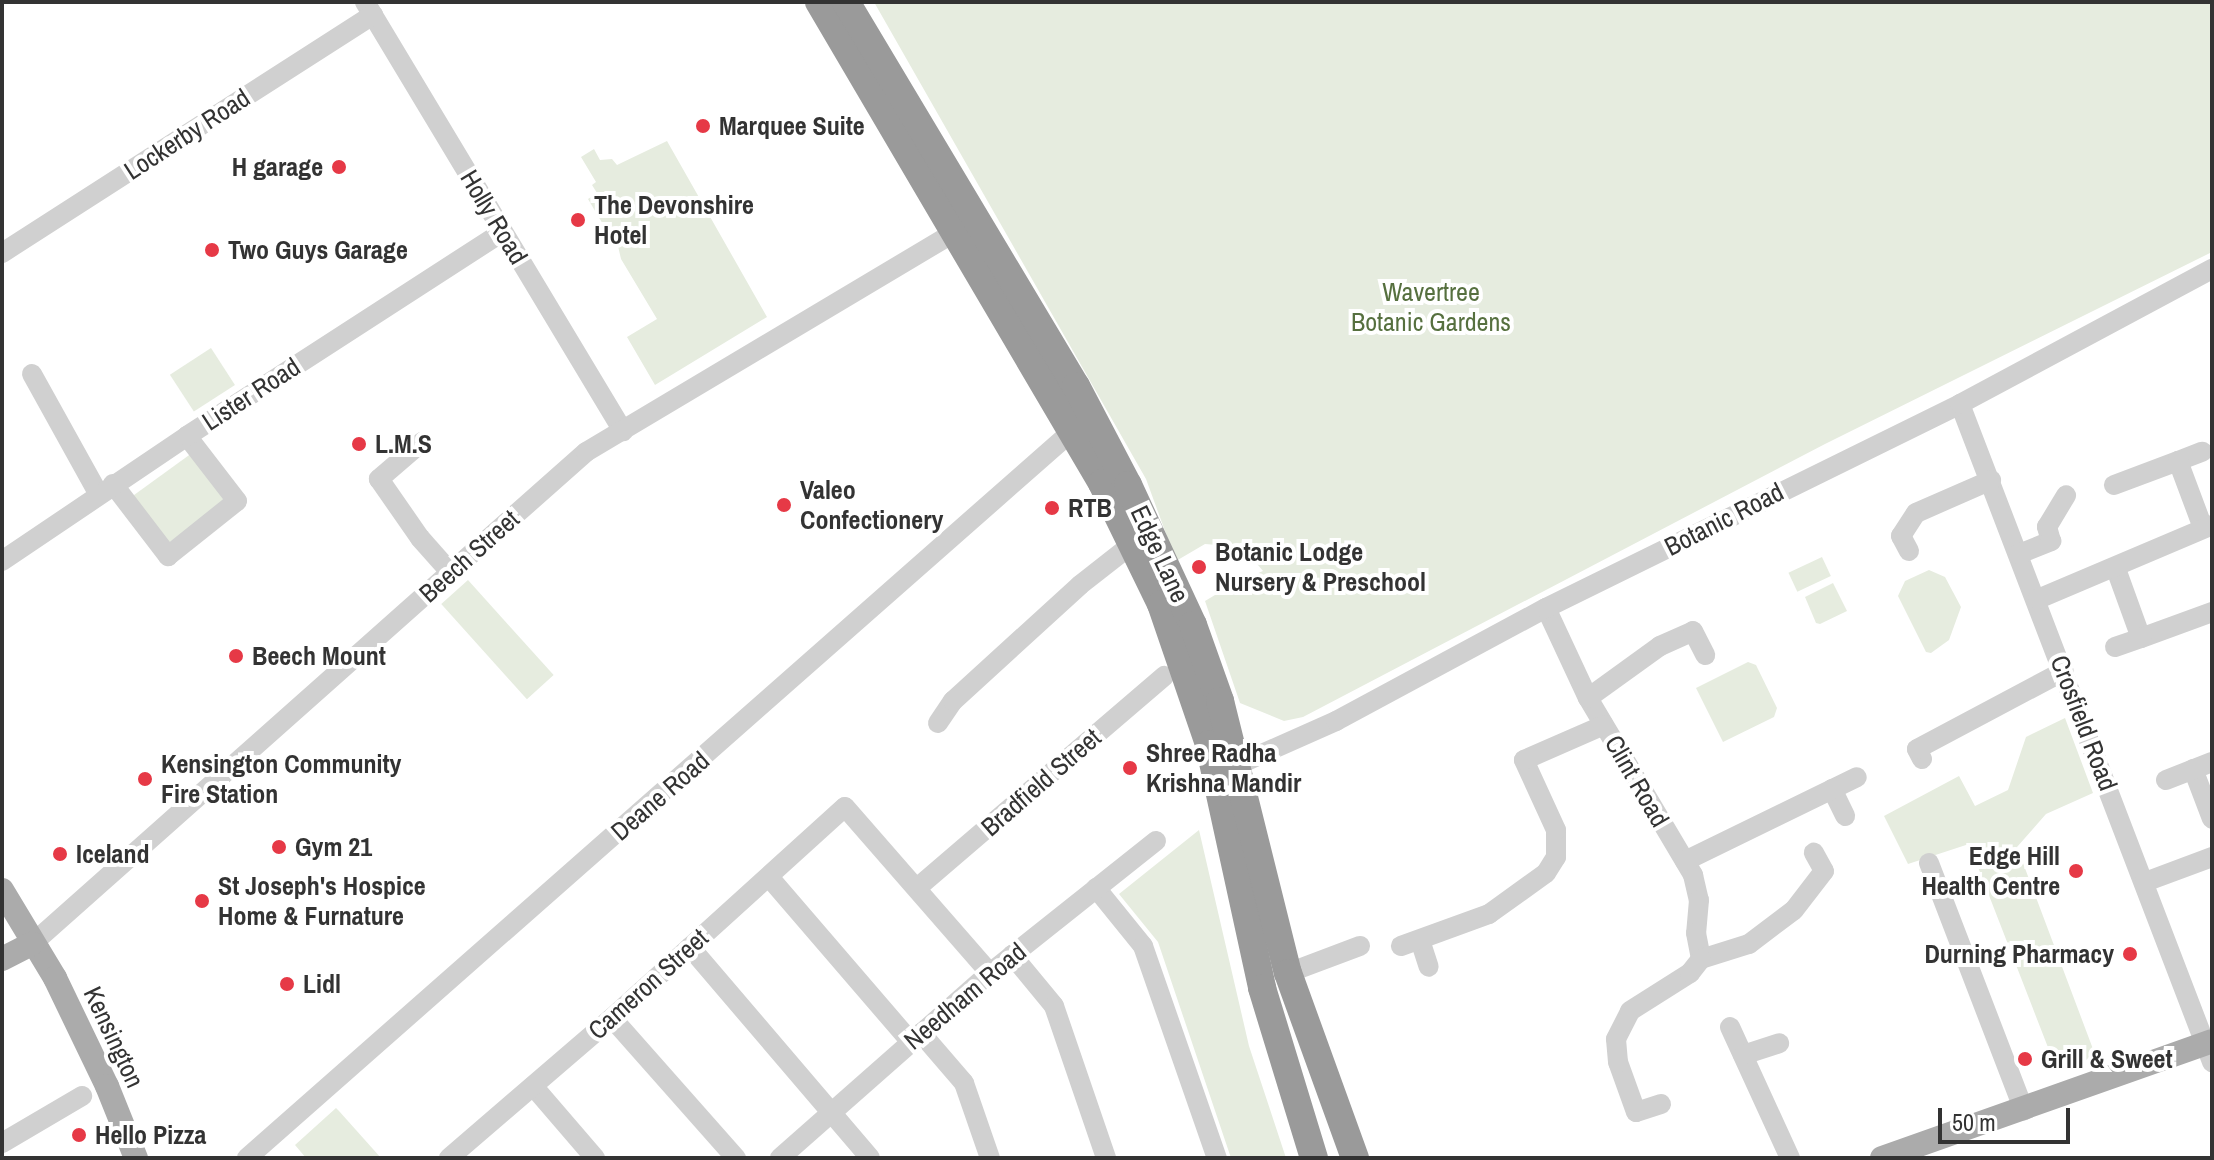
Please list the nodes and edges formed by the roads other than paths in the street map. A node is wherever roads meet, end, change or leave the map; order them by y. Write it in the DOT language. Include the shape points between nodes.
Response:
graph roads {
  1 [pos="819,2"];
  2 [pos="846,2"];
  3 [pos="369,8"];
  4 [pos="502,232"];
  5 [pos="954,233"];
  6 [pos="2,253"];
  7 [pos="2212,269"];
  8 [pos="32,374"];
  9 [pos="1960,404"];
  10 [pos="623,431"];
  11 [pos="1071,432"];
  12 [pos="187,436"];
  13 [pos="422,442"];
  14 [pos="2202,452"];
  15 [pos="2178,461"];
  16 [pos="1991,480"];
  17 [pos="2114,485"];
  18 [pos="106,490"];
  19 [pos="2066,495"];
  20 [pos="2207,526"];
  21 [pos="1141,538"];
  22 [pos="1909,551"];
  23 [pos="2019,554"];
  24 [pos="2,561"];
  25 [pos="2116,569"];
  26 [pos="451,573"];
  27 [pos="2038,599"];
  28 [pos="1546,608"];
  29 [pos="2212,612"];
  30 [pos="2141,638"];
  31 [pos="2115,647"];
  32 [pos="1705,655"];
  33 [pos="2064,671"];
  34 [pos="1164,676"];
  35 [pos="1588,698"];
  36 [pos="938,723"];
  37 [pos="1604,725"];
  38 [pos="1922,759"];
  39 [pos="1235,766"];
  40 [pos="2202,766"];
  41 [pos="1857,777"];
  42 [pos="2166,780"];
  43 [pos="1832,789"];
  44 [pos="1845,816"];
  45 [pos="2212,819"];
  46 [pos="1156,841"];
  47 [pos="1814,853"];
  48 [pos="2212,857"];
  49 [pos="1685,861"];
  50 [pos="1929,863"];
  51 [pos="769,877"];
  52 [pos="2145,882"];
  53 [pos="917,888"];
  54 [pos="1096,888"];
  55 [pos="2,890"];
  56 [pos="32,944"];
  57 [pos="1360,946"];
  58 [pos="690,947"];
  59 [pos="1012,955"];
  60 [pos="2,959"];
  61 [pos="1701,959"];
  62 [pos="1429,967"];
  63 [pos="990,973"];
  64 [pos="1288,973"];
  65 [pos="612,1018"];
  66 [pos="1730,1027"];
  67 [pos="916,1038"];
  68 [pos="1779,1043"];
  69 [pos="2210,1049"];
  70 [pos="1743,1055"];
  71 [pos="533,1086"];
  72 [pos="82,1096"];
  73 [pos="1332,1096"];
  74 [pos="1661,1104"];
  75 [pos="2024,1110"];
  76 [pos="832,1113"];
  77 [pos="2,1143"];
  78 [pos="452,1157"];
  79 [pos="136,1158"];
  80 [pos="247,1158"];
  81 [pos="595,1158"];
  82 [pos="736,1158"];
  83 [pos="780,1158"];
  84 [pos="870,1158"];
  85 [pos="990,1158"];
  86 [pos="1106,1158"];
  87 [pos="1217,1158"];
  88 [pos="1314,1158"];
  89 [pos="1340,1158"];
  90 [pos="1355,1158"];
  91 [pos="1790,1158"];
  92 [pos="1882,1158"];
  1 -- 5 [label="highway, Edge Lane"];
  2 -- 21 [label="highway, Edge Lane" via="1076,386"];
  3 -- 4 [label="street, Holly Road"];
  3 -- 6 [label="street, Lockerby Road"];
  4 -- 10 [label="street, Holly Road"];
  4 -- 12 [label="street, Lister Road"];
  5 -- 10 [label="street, Beech Street"];
  5 -- 11 [label="highway, Edge Lane"];
  7 -- 9 [label="street, Botanic Road"];
  8 -- 18 [label="street"];
  9 -- 16 [label="street, Crosfield Road"];
  9 -- 28 [label="street, Botanic Road"];
  10 -- 26 [label="street, Beech Street" via="586,452"];
  11 -- 21 [label="highway, Edge Lane"];
  11 -- 80 [label="street, Deane Road"];
  12 -- 18 [label="street, Lister Road"];
  12 -- 18 [label="street" via="237,501 168,556"];
  13 -- 26 [label="street" via="379,479"];
  14 -- 15 [label="street"];
  15 -- 17 [label="street"];
  15 -- 20 [label="street"];
  16 -- 22 [label="street" via="1916,513 1901,536"];
  16 -- 23 [label="street, Crosfield Road"];
  18 -- 24 [label="street, Lister Road"];
  19 -- 23 [label="street" via="2047,527 2051,541"];
  20 -- 25 [label="street"];
  21 -- 36 [label="street" via="953,701"];
  21 -- 39 [label="highway, Edge Lane" via="1207,659"];
  21 -- 88 [label="highway, Edge Lane" via="1209,744 1262,988"];
  23 -- 27 [label="street, Crosfield Road"];
  25 -- 27 [label="street"];
  25 -- 30 [label="street"];
  26 -- 56 [label="street, Beech Street"];
  27 -- 33 [label="street, Crosfield Road"];
  28 -- 35 [label="street, Clint Road"];
  28 -- 39 [label="street, Botanic Road" via="1336,721"];
  29 -- 30 [label="street"];
  30 -- 31 [label="street"];
  32 -- 35 [label="street" via="1693,631 1660,646"];
  33 -- 38 [label="street" via="1917,749"];
  33 -- 52 [label="street, Crosfield Road"];
  34 -- 53 [label="street, Bradfield Street"];
  35 -- 37 [label="street, Clint Road"];
  37 -- 49 [label="street, Clint Road"];
  37 -- 62 [label="street" via="1524,760 1556,830 1556,857 1546,873 1489,914 1410,943"];
  39 -- 64 [label="highway, Edge Lane"];
  40 -- 42 [label="street"];
  40 -- 45 [label="street"];
  41 -- 43 [label="street"];
  43 -- 44 [label="street"];
  43 -- 49 [label="street"];
  46 -- 54 [label="street, Needham Road"];
  47 -- 61 [label="street" via="1824,871 1794,910 1749,944"];
  48 -- 52 [label="street"];
  49 -- 61 [label="street, Clint Road" via="1697,887"];
  50 -- 75 [label="street"];
  51 -- 53 [label="street, Cameron Street" via="845,807"];
  51 -- 58 [label="street, Cameron Street"];
  51 -- 67 [label="street"];
  52 -- 69 [label="street, Crosfield Road"];
  53 -- 63 [label="street"];
  54 -- 59 [label="street, Needham Road"];
  54 -- 87 [label="street" via="1144,948"];
  55 -- 56 [label="main road, Kensington"];
  56 -- 60 [label="main road"];
  56 -- 79 [label="main road, Kensington" via="55,978"];
  57 -- 64 [label="street"];
  58 -- 65 [label="street, Cameron Street"];
  58 -- 76 [label="street"];
  59 -- 63 [label="street, Needham Road"];
  59 -- 86 [label="street" via="1054,1006"];
  61 -- 74 [label="street" via="1690,973 1630,1011 1616,1039 1618,1062 1636,1112"];
  63 -- 67 [label="street, Needham Road"];
  64 -- 73 [label="highway, Edge Lane"];
  65 -- 71 [label="street, Cameron Street"];
  65 -- 82 [label="street"];
  66 -- 70 [label="street"];
  67 -- 76 [label="street, Needham Road"];
  67 -- 85 [label="street" via="964,1083"];
  68 -- 70 [label="street"];
  69 -- 75 [label="main road"];
  70 -- 91 [label="street"];
  71 -- 78 [label="street, Cameron Street"];
  71 -- 81 [label="street"];
  72 -- 77 [label="street"];
  73 -- 89 [label="main road"];
  73 -- 90 [label="highway, Edge Lane"];
  75 -- 92 [label="main road"];
  76 -- 83 [label="street, Needham Road"];
  76 -- 84 [label="street"];
}
